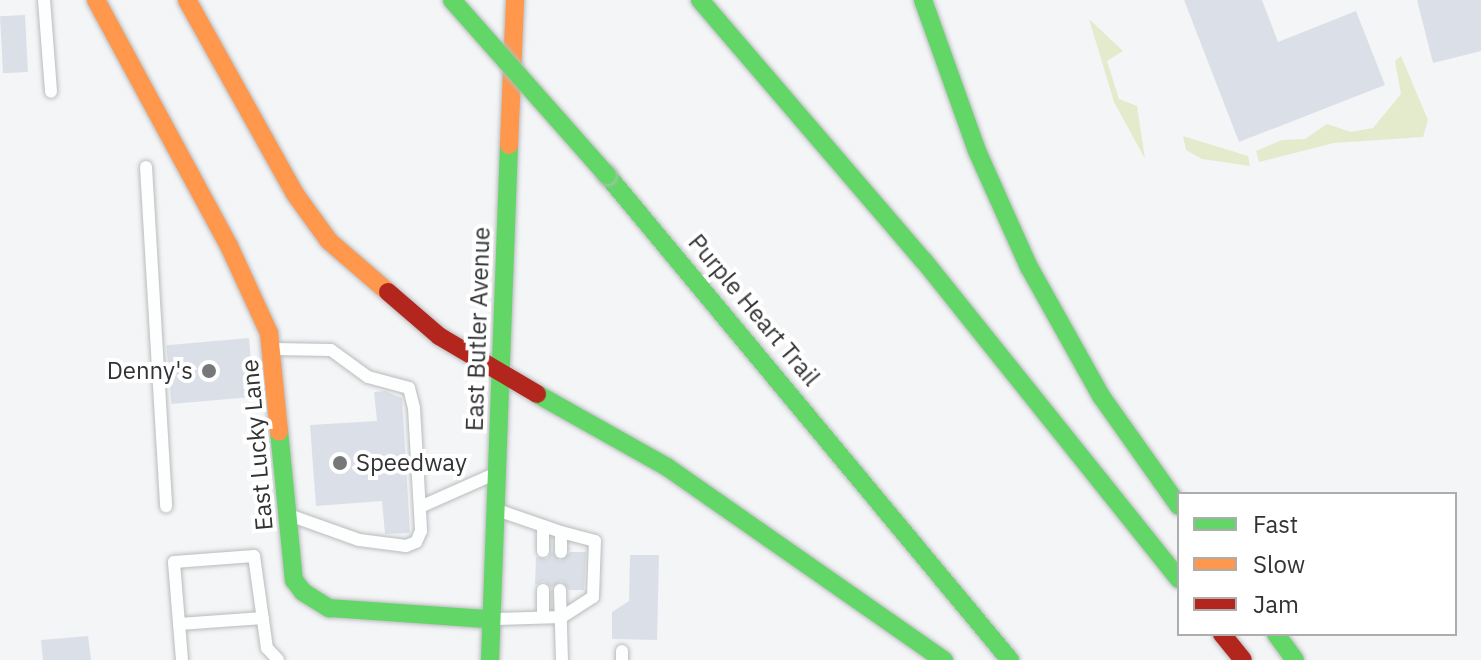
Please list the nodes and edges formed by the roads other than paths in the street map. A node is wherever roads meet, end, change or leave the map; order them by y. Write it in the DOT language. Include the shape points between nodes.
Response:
graph roads {
  1 [pos="44,0"];
  2 [pos="96,0"];
  3 [pos="187,0"];
  4 [pos="452,0"];
  5 [pos="515,0"];
  6 [pos="700,0"];
  7 [pos="923,0"];
  8 [pos="51,92"];
  9 [pos="146,167"];
  10 [pos="274,349"];
  11 [pos="501,377"];
  12 [pos="496,474"];
  13 [pos="1177,503"];
  14 [pos="166,506"];
  15 [pos="420,507"];
  16 [pos="494,509"];
  17 [pos="287,515"];
  18 [pos="543,526"];
  19 [pos="561,532"];
  20 [pos="543,551"];
  21 [pos="561,552"];
  22 [pos="1177,576"];
  23 [pos="543,590"];
  24 [pos="560,590"];
  25 [pos="543,617"];
  26 [pos="562,617"];
  27 [pos="263,618"];
  28 [pos="488,619"];
  29 [pos="179,624"];
  30 [pos="1224,636"];
  31 [pos="1277,636"];
  32 [pos="182,660"];
  33 [pos="278,660"];
  34 [pos="490,660"];
  35 [pos="562,660"];
  36 [pos="944,660"];
  37 [pos="1010,660"];
  38 [pos="1243,660"];
  39 [pos="1295,660"];
  1 -- 8 [label="lane"];
  2 -- 10 [label="main road, East Lucky Lane" via="229,246"];
  3 -- 11 [label="main road" via="295,194 329,241 439,336"];
  4 -- 37 [label="main road, Purple Heart Trail, bridge" via="607,175"];
  5 -- 11 [label="main road, East Butler Avenue"];
  6 -- 22 [label="main road" via="944,285"];
  7 -- 13 [label="main road" via="977,151 1029,267 1101,396"];
  9 -- 14 [label="lane"];
  10 -- 15 [label="lane" via="331,350 368,377 409,388"];
  10 -- 17 [label="main road, East Lucky Lane"];
  11 -- 12 [label="main road, East Butler Avenue"];
  11 -- 36 [label="main road" via="589,419 667,467"];
  12 -- 15 [label="lane"];
  12 -- 16 [label="main road, East Butler Avenue"];
  15 -- 17 [label="lane" via="421,531 416,542 406,546 359,540"];
  16 -- 18 [label="lane"];
  16 -- 28 [label="main road, East Butler Avenue"];
  17 -- 28 [label="main road, East Lucky Lane" via="294,580 314,601 344,609"];
  18 -- 19 [label="lane"];
  18 -- 20 [label="lane"];
  19 -- 21 [label="lane"];
  19 -- 26 [label="lane" via="595,541 593,597"];
  23 -- 25 [label="lane"];
  24 -- 26 [label="lane"];
  25 -- 26 [label="lane"];
  25 -- 28 [label="lane"];
  26 -- 35 [label="lane"];
  27 -- 29 [label="lane"];
  27 -- 29 [label="lane" via="254,556 174,562"];
  27 -- 33 [label="lane" via="267,648"];
  28 -- 34 [label="main road, East Butler Avenue"];
  29 -- 32 [label="lane"];
  30 -- 38 [label="main road"];
  31 -- 39 [label="main road"];
}
